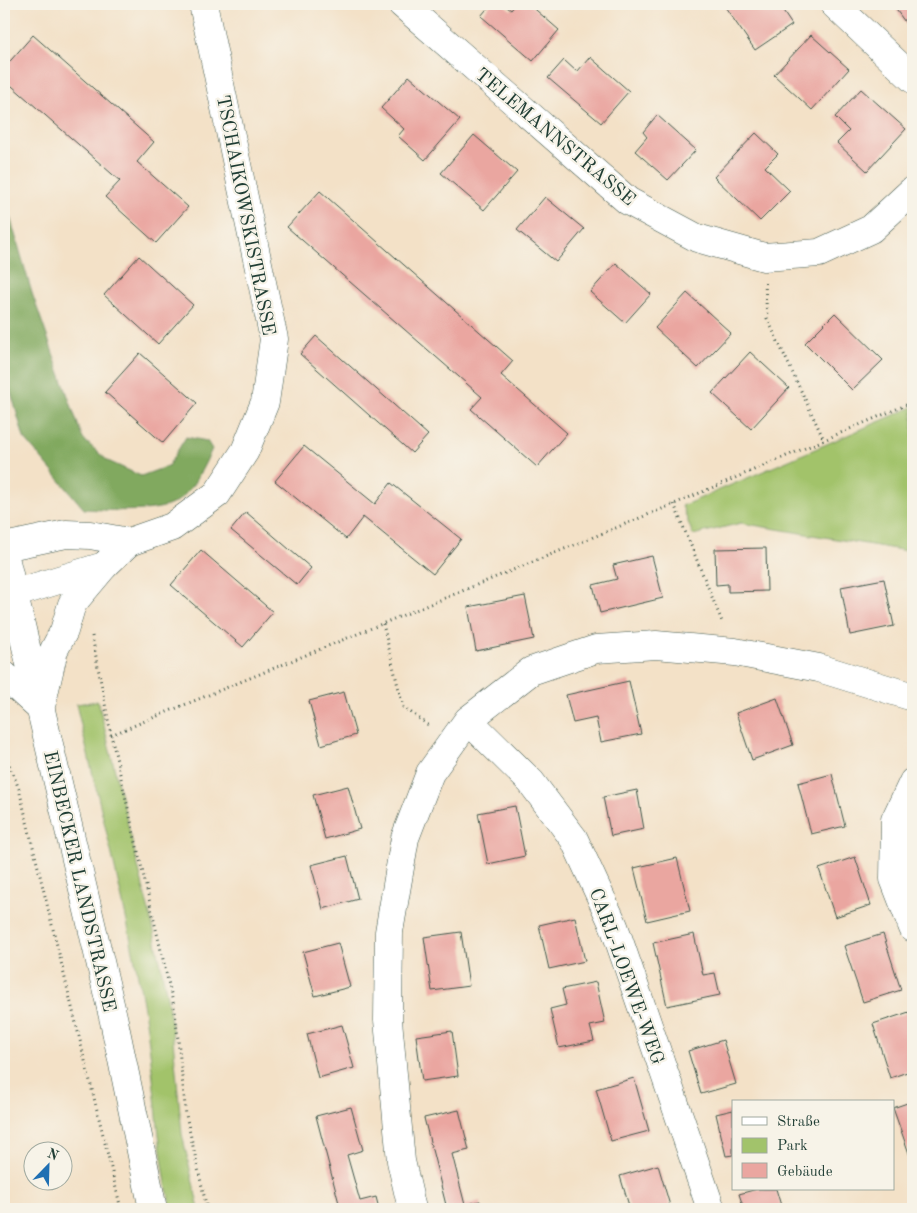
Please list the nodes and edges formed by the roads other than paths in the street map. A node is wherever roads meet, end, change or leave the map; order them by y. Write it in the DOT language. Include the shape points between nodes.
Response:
graph roads {
  1 [pos="203,4"];
  2 [pos="402,4"];
  3 [pos="834,4"];
  4 [pos="913,79"];
  5 [pos="913,190"];
  6 [pos="129,542"];
  7 [pos="4,547"];
  8 [pos="4,553"];
  9 [pos="104,566"];
  10 [pos="13,594"];
  11 [pos="4,675"];
  12 [pos="913,697"];
  13 [pos="41,709"];
  14 [pos="460,731"];
  15 [pos="913,782"];
  16 [pos="913,928"];
  17 [pos="153,1209"];
  18 [pos="412,1209"];
  19 [pos="711,1209"];
  1 -- 6 [label="street, TSCHAIKOWSKISTRASSE" via="272,330 273,348 265,402 245,451 217,494 172,527"];
  2 -- 5 [label="street, TELEMANNSTRASSE" via="628,201 697,238 764,257 819,253 871,230"];
  3 -- 4 [label="street"];
  6 -- 7 [label="street, TSCHAIKOWSKISTRASSE" via="66,534"];
  6 -- 9 [label="street, TSCHAIKOWSKISTRASSE"];
  8 -- 10 [label="street, EINBECKER LANDSTRASSE"];
  9 -- 10 [label="street, TSCHAIKOWSKISTRASSE"];
  9 -- 13 [label="street" via="72,604 54,650"];
  10 -- 13 [label="street, EINBECKER LANDSTRASSE"];
  11 -- 13 [label="street"];
  12 -- 14 [label="street" via="819,668 735,652 656,645 596,649 531,671"];
  13 -- 17 [label="street, EINBECKER LANDSTRASSE" via="114,1021"];
  14 -- 18 [label="street" via="430,773 405,838 389,932 388,1020 401,1161"];
  14 -- 19 [label="street, CARL-LOEWE-WEG" via="530,782 574,839 614,926"];
  15 -- 16 [label="street" via="895,820 894,879"];
}
